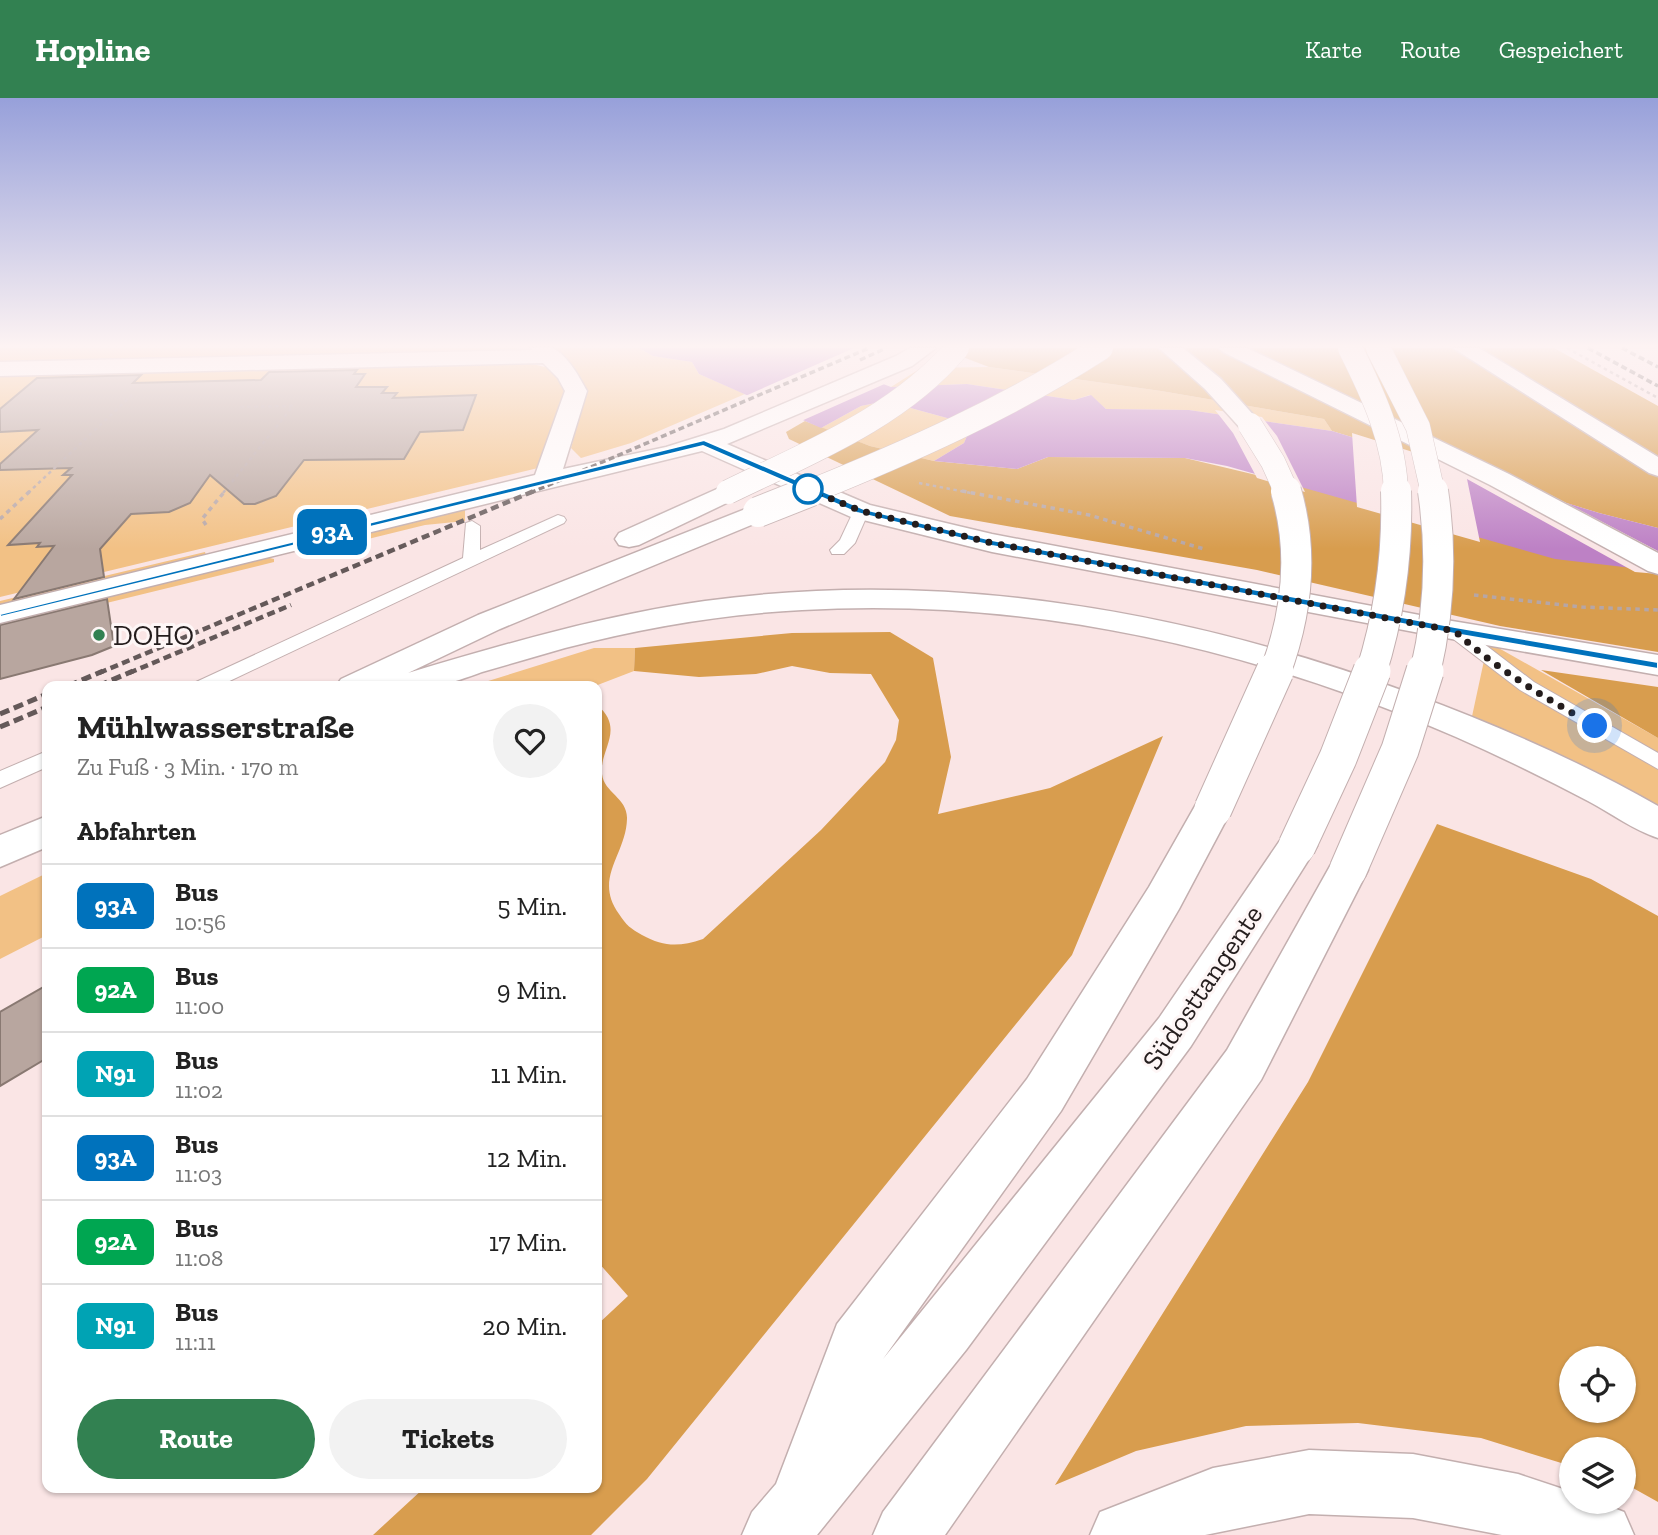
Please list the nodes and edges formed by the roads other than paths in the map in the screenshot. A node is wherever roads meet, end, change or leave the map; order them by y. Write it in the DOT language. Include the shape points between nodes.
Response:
graph roads {
  1 [pos="568,415"];
  2 [pos="774,415"];
  3 [pos="875,415"];
  4 [pos="991,415"];
  5 [pos="1241,415"];
  6 [pos="1366,415"];
  7 [pos="1380,415"];
  8 [pos="1413,415"];
  9 [pos="1575,415"];
  10 [pos="733,434"];
  11 [pos="704,443"];
  12 [pos="1658,468"];
  13 [pos="546,480"];
  14 [pos="861,511"];
  15 [pos="558,520"];
  16 [pos="472,526"];
  17 [pos="924,526"];
  18 [pos="838,550"];
  19 [pos="471,562"];
  20 [pos="1658,565"];
  21 [pos="0,614"];
  22 [pos="1455,631"];
  23 [pos="1658,666"];
  24 [pos="214,681"];
  25 [pos="347,681"];
  26 [pos="364,681"];
  27 [pos="418,681"];
  28 [pos="42,760"];
  29 [pos="1658,762"];
  30 [pos="0,780"];
  31 [pos="1658,824"];
  32 [pos="42,832"];
  33 [pos="0,852"];
  34 [pos="786,1522"];
  35 [pos="906,1535"];
  36 [pos="1123,1535"];
  37 [pos="1601,1535"];
  1 -- 13 [label="main road"];
  2 -- 10 [label="main road"];
  3 -- 25 [label="main road, bridge" via="728,492 448,625"];
  4 -- 26 [label="main road, bridge" via="914,451 489,622"];
  5 -- 34 [label="main road, bridge" via="1279,474 1296,531 1294,608 1263,704 1164,898 1044,1095 859,1345"];
  6 -- 20 [label="main road, bridge" via="1575,518"];
  7 -- 34 [label="main road, Südosttangente, bridge" via="1396,481 1397,556 1386,627 1358,714 1297,846 1175,1032 946,1330"];
  8 -- 35 [label="main road, bridge" via="1433,486 1439,565 1432,639 1408,731 1348,870 1244,1065"];
  9 -- 12 [label="main road"];
  10 -- 11 [label="main road"];
  10 -- 17 [label="main road"];
  11 -- 13 [label="main road"];
  11 -- 14 [label="main road"];
  13 -- 21 [label="main road"];
  14 -- 17 [label="main road"];
  14 -- 18 [label="lane"];
  15 -- 19 [label="lane"];
  16 -- 19 [label="lane"];
  17 -- 22 [label="main road" via="1005,546"];
  19 -- 24 [label="lane"];
  22 -- 23 [label="main road"];
  22 -- 29 [label="lane" via="1533,690"];
  27 -- 31 [label="main road" via="579,634 708,610 803,601 938,599 1038,606 1130,621 1236,646 1382,694 1538,760"];
  28 -- 30 [label="lane"];
  32 -- 33 [label="main road"];
  36 -- 37 [label="main road" via="1213,1500 1309,1482 1413,1486 1518,1506"];
}
